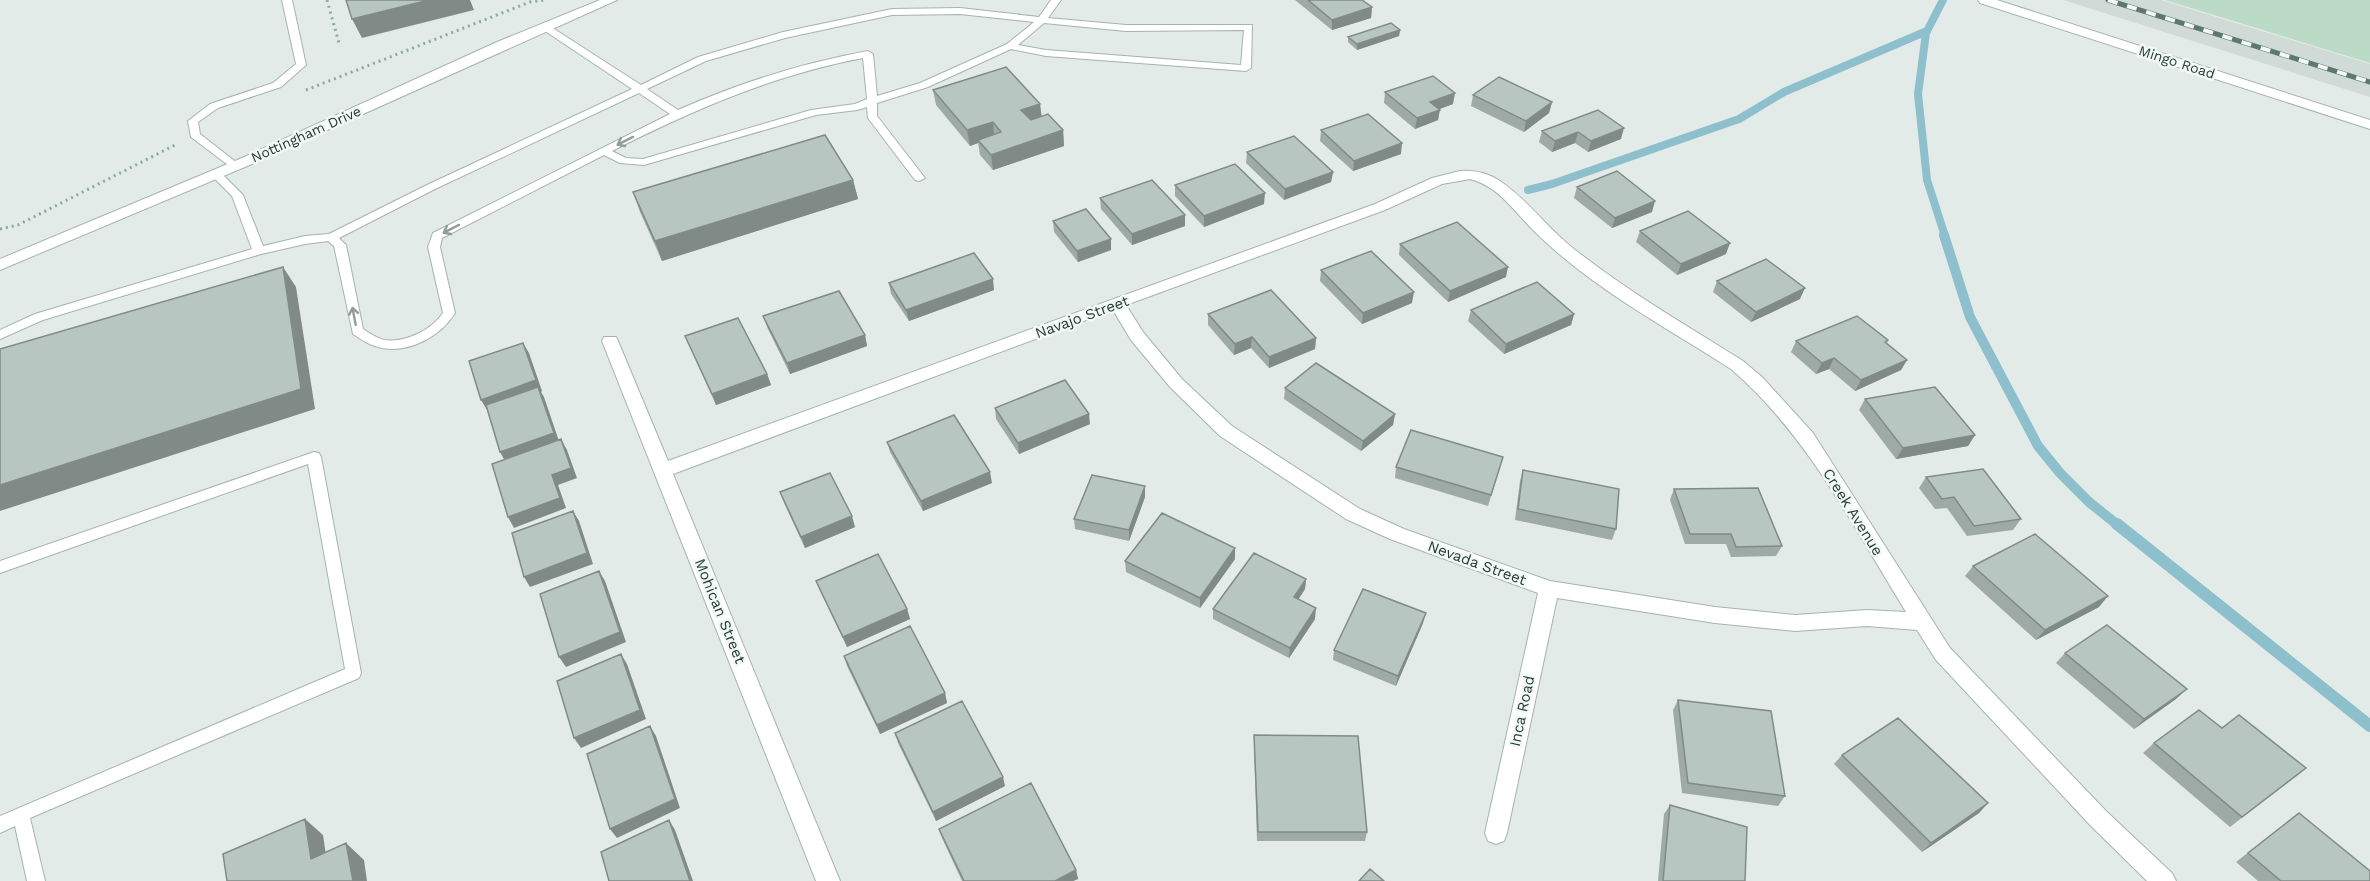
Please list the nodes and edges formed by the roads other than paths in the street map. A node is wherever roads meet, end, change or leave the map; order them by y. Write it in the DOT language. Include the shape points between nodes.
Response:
graph roads {
  1 [pos="287,0"];
  2 [pos="611,0"];
  3 [pos="1056,0"];
  4 [pos="1984,0"];
  5 [pos="1042,20"];
  6 [pos="545,27"];
  7 [pos="1010,46"];
  8 [pos="640,89"];
  9 [pos="872,101"];
  10 [pos="677,114"];
  11 [pos="2370,124"];
  12 [pos="605,151"];
  13 [pos="236,165"];
  14 [pos="216,174"];
  15 [pos="919,178"];
  16 [pos="1500,187"];
  17 [pos="331,237"];
  18 [pos="259,251"];
  19 [pos="0,265"];
  20 [pos="1117,304"];
  21 [pos="0,335"];
  22 [pos="610,341"];
  23 [pos="663,470"];
  24 [pos="0,567"];
  25 [pos="1549,589"];
  26 [pos="1922,622"];
  27 [pos="21,814"];
  28 [pos="0,825"];
  29 [pos="1496,833"];
  30 [pos="36,881"];
  31 [pos="828,881"];
  32 [pos="2164,881"];
  1 -- 13 [label="lane" via="301,65 277,84 214,106 193,121 195,135"];
  2 -- 6 [label="street, Nottingham Drive"];
  3 -- 5 [label="lane"];
  4 -- 11 [label="street, Mingo Road"];
  5 -- 7 [label="lane"];
  5 -- 7 [label="lane" via="1126,28 1249,27 1246,68 1046,53"];
  5 -- 8 [label="lane" via="960,11 892,12 783,35 712,56"];
  6 -- 8 [label="lane"];
  6 -- 13 [label="street, Nottingham Drive"];
  7 -- 9 [label="lane" via="924,85"];
  8 -- 10 [label="lane"];
  8 -- 17 [label="lane"];
  9 -- 10 [label="lane" via="868,54 826,61 742,86"];
  9 -- 12 [label="lane" via="815,112 644,162 618,160"];
  9 -- 15 [label="lane" via="872,116"];
  10 -- 12 [label="lane, one-way"];
  12 -- 17 [label="lane, one-way" via="437,236 434,247 449,313 436,329 398,344 381,344 357,331 340,245"];
  13 -- 14 [label="street, Nottingham Drive"];
  14 -- 18 [label="lane" via="237,195"];
  14 -- 19 [label="street, Nottingham Drive"];
  16 -- 20 [label="street, Navajo Street" via="1470,175 1444,179 1380,207"];
  16 -- 26 [label="street, Creek Avenue" via="1586,268 1756,381 1807,438"];
  17 -- 18 [label="lane"];
  18 -- 21 [label="lane" via="39,317"];
  20 -- 23 [label="street, Navajo Street"];
  20 -- 25 [label="street, Nevada Street" via="1137,336 1176,383 1226,431 1284,471 1353,514 1397,534"];
  22 -- 23 [label="street, Mohican Street"];
  23 -- 31 [label="street, Mohican Street"];
  24 -- 27 [label="lane" via="314,458 353,673"];
  25 -- 26 [label="street, Nevada Street" via="1795,623 1867,618"];
  25 -- 29 [label="street, Inca Road"];
  26 -- 32 [label="street, Creek Avenue" via="1943,654 2099,819"];
  27 -- 28 [label="lane"];
  27 -- 30 [label="lane"];
}
